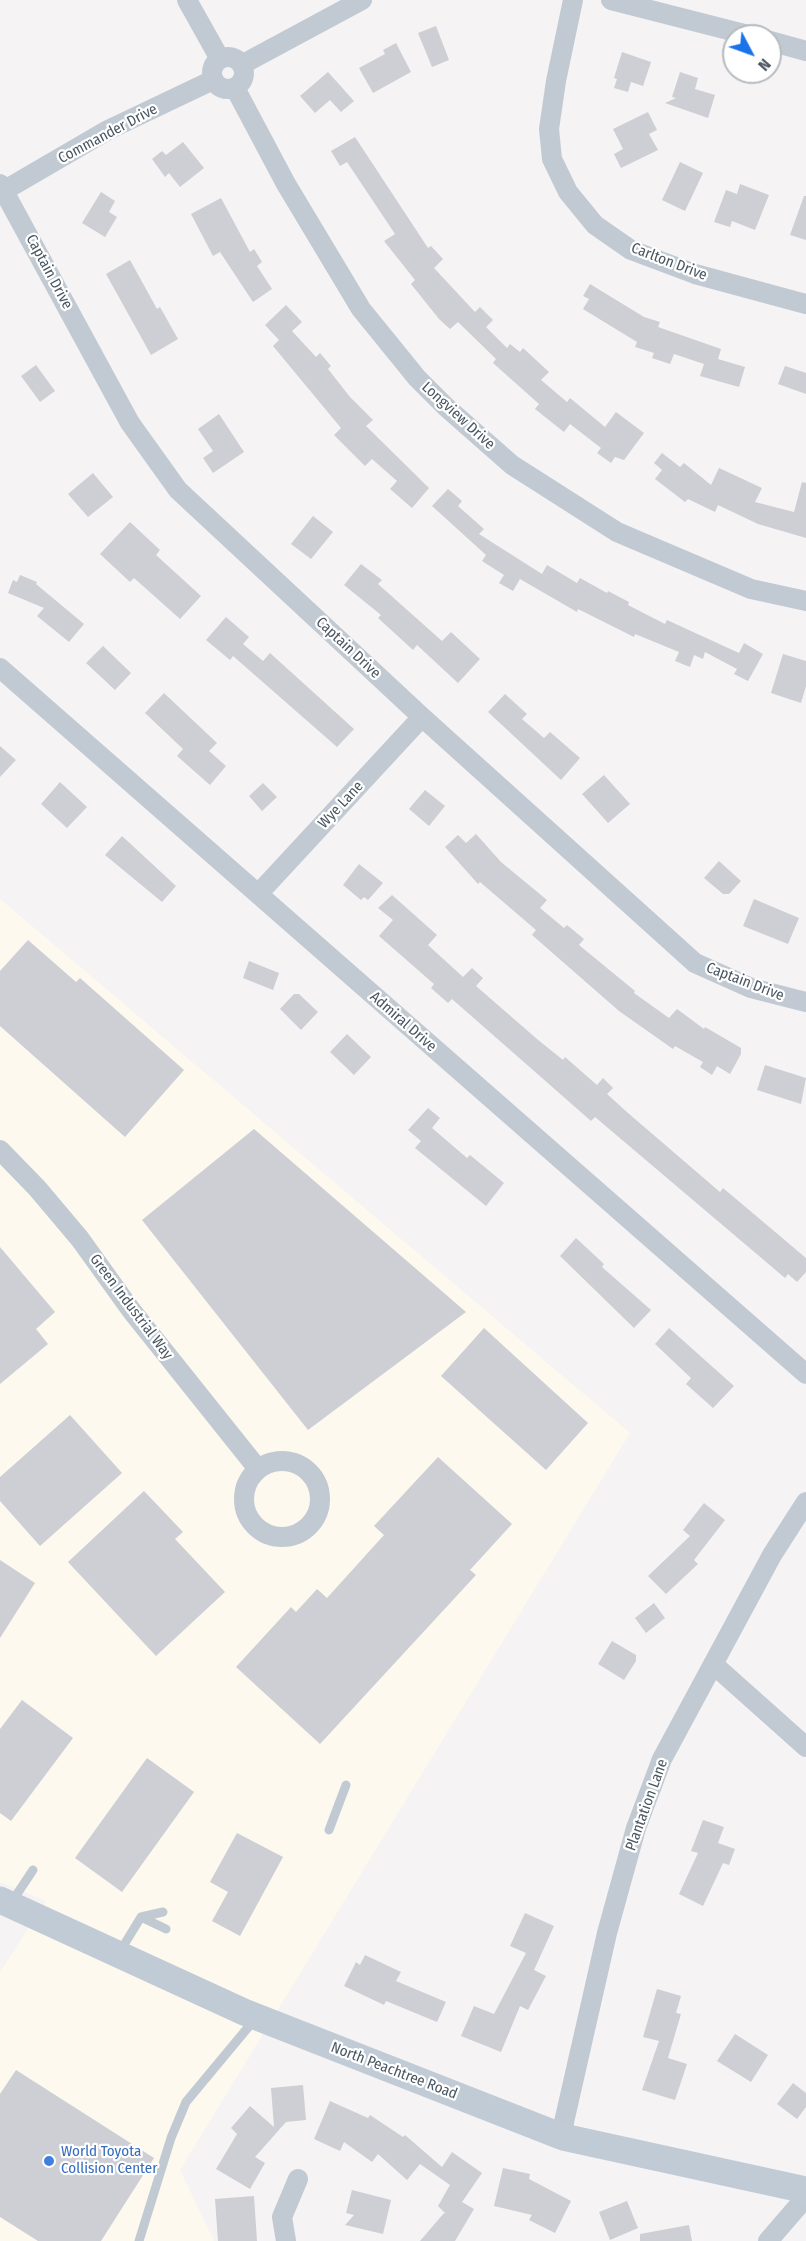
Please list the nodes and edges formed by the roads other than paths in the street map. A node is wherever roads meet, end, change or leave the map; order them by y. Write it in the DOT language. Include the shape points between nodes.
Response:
graph roads {
  1 [pos="187,0"];
  2 [pos="362,0"];
  3 [pos="573,0"];
  4 [pos="611,0"];
  5 [pos="722,28"];
  6 [pos="782,44"];
  7 [pos="806,51"];
  8 [pos="220,59"];
  9 [pos="243,64"];
  10 [pos="213,80"];
  11 [pos="235,88"];
  12 [pos="2,187"];
  13 [pos="806,304"];
  14 [pos="806,601"];
  15 [pos="0,668"];
  16 [pos="422,717"];
  17 [pos="259,893"];
  18 [pos="806,1002"];
  19 [pos="0,1150"];
  20 [pos="806,1374"];
  21 [pos="258,1469"];
  22 [pos="806,1502"];
  23 [pos="713,1664"];
  24 [pos="806,1747"];
  25 [pos="346,1785"];
  26 [pos="329,1830"];
  27 [pos="33,1870"];
  28 [pos="5,1902"];
  29 [pos="163,1912"];
  30 [pos="141,1917"];
  31 [pos="166,1929"];
  32 [pos="118,1956"];
  33 [pos="257,2017"];
  34 [pos="563,2137"];
  35 [pos="298,2179"];
  36 [pos="806,2190"];
  37 [pos="806,2197"];
  38 [pos="139,2241"];
  39 [pos="285,2241"];
  40 [pos="768,2241"];
  1 -- 8 [label="street"];
  2 -- 9 [label="street"];
  3 -- 13 [label="street, Carlton Drive" via="549,129 552,159 568,192 595,225 631,250 695,274"];
  4 -- 5 [label="street"];
  6 -- 7 [label="street"];
  8 -- 9 [label="street" via="230,56"];
  8 -- 10 [label="street" via="213,66"];
  9 -- 11 [label="street" via="243,80"];
  10 -- 11 [label="street" via="220,88"];
  10 -- 12 [label="street, Commander Drive"];
  11 -- 14 [label="street, Longview Drive" via="351,294 417,378 446,407 512,465 617,532 751,589"];
  12 -- 16 [label="street, Captain Drive" via="130,423 178,490"];
  15 -- 17 [label="street, Admiral Drive"];
  16 -- 17 [label="street, Wye Lane"];
  16 -- 18 [label="street, Captain Drive" via="694,963 751,988"];
  17 -- 20 [label="street, Admiral Drive"];
  19 -- 21 [label="street, Green Industrial Way" via="80,1239 131,1310"];
  22 -- 23 [label="street, Plantation Lane" via="772,1555"];
  23 -- 24 [label="street"];
  23 -- 34 [label="street, Plantation Lane" via="662,1759 636,1828 607,1933"];
  25 -- 26 [label="lane"];
  27 -- 28 [label="lane"];
  28 -- 32 [label="street, North Peachtree Road"];
  29 -- 30 [label="lane"];
  30 -- 31 [label="lane"];
  30 -- 32 [label="lane"];
  32 -- 33 [label="street, North Peachtree Road"];
  33 -- 34 [label="street, North Peachtree Road"];
  33 -- 38 [label="lane" via="186,2102"];
  34 -- 36 [label="street, North Peachtree Road"];
  35 -- 39 [label="street" via="282,2217"];
  37 -- 40 [label="street"];
}
